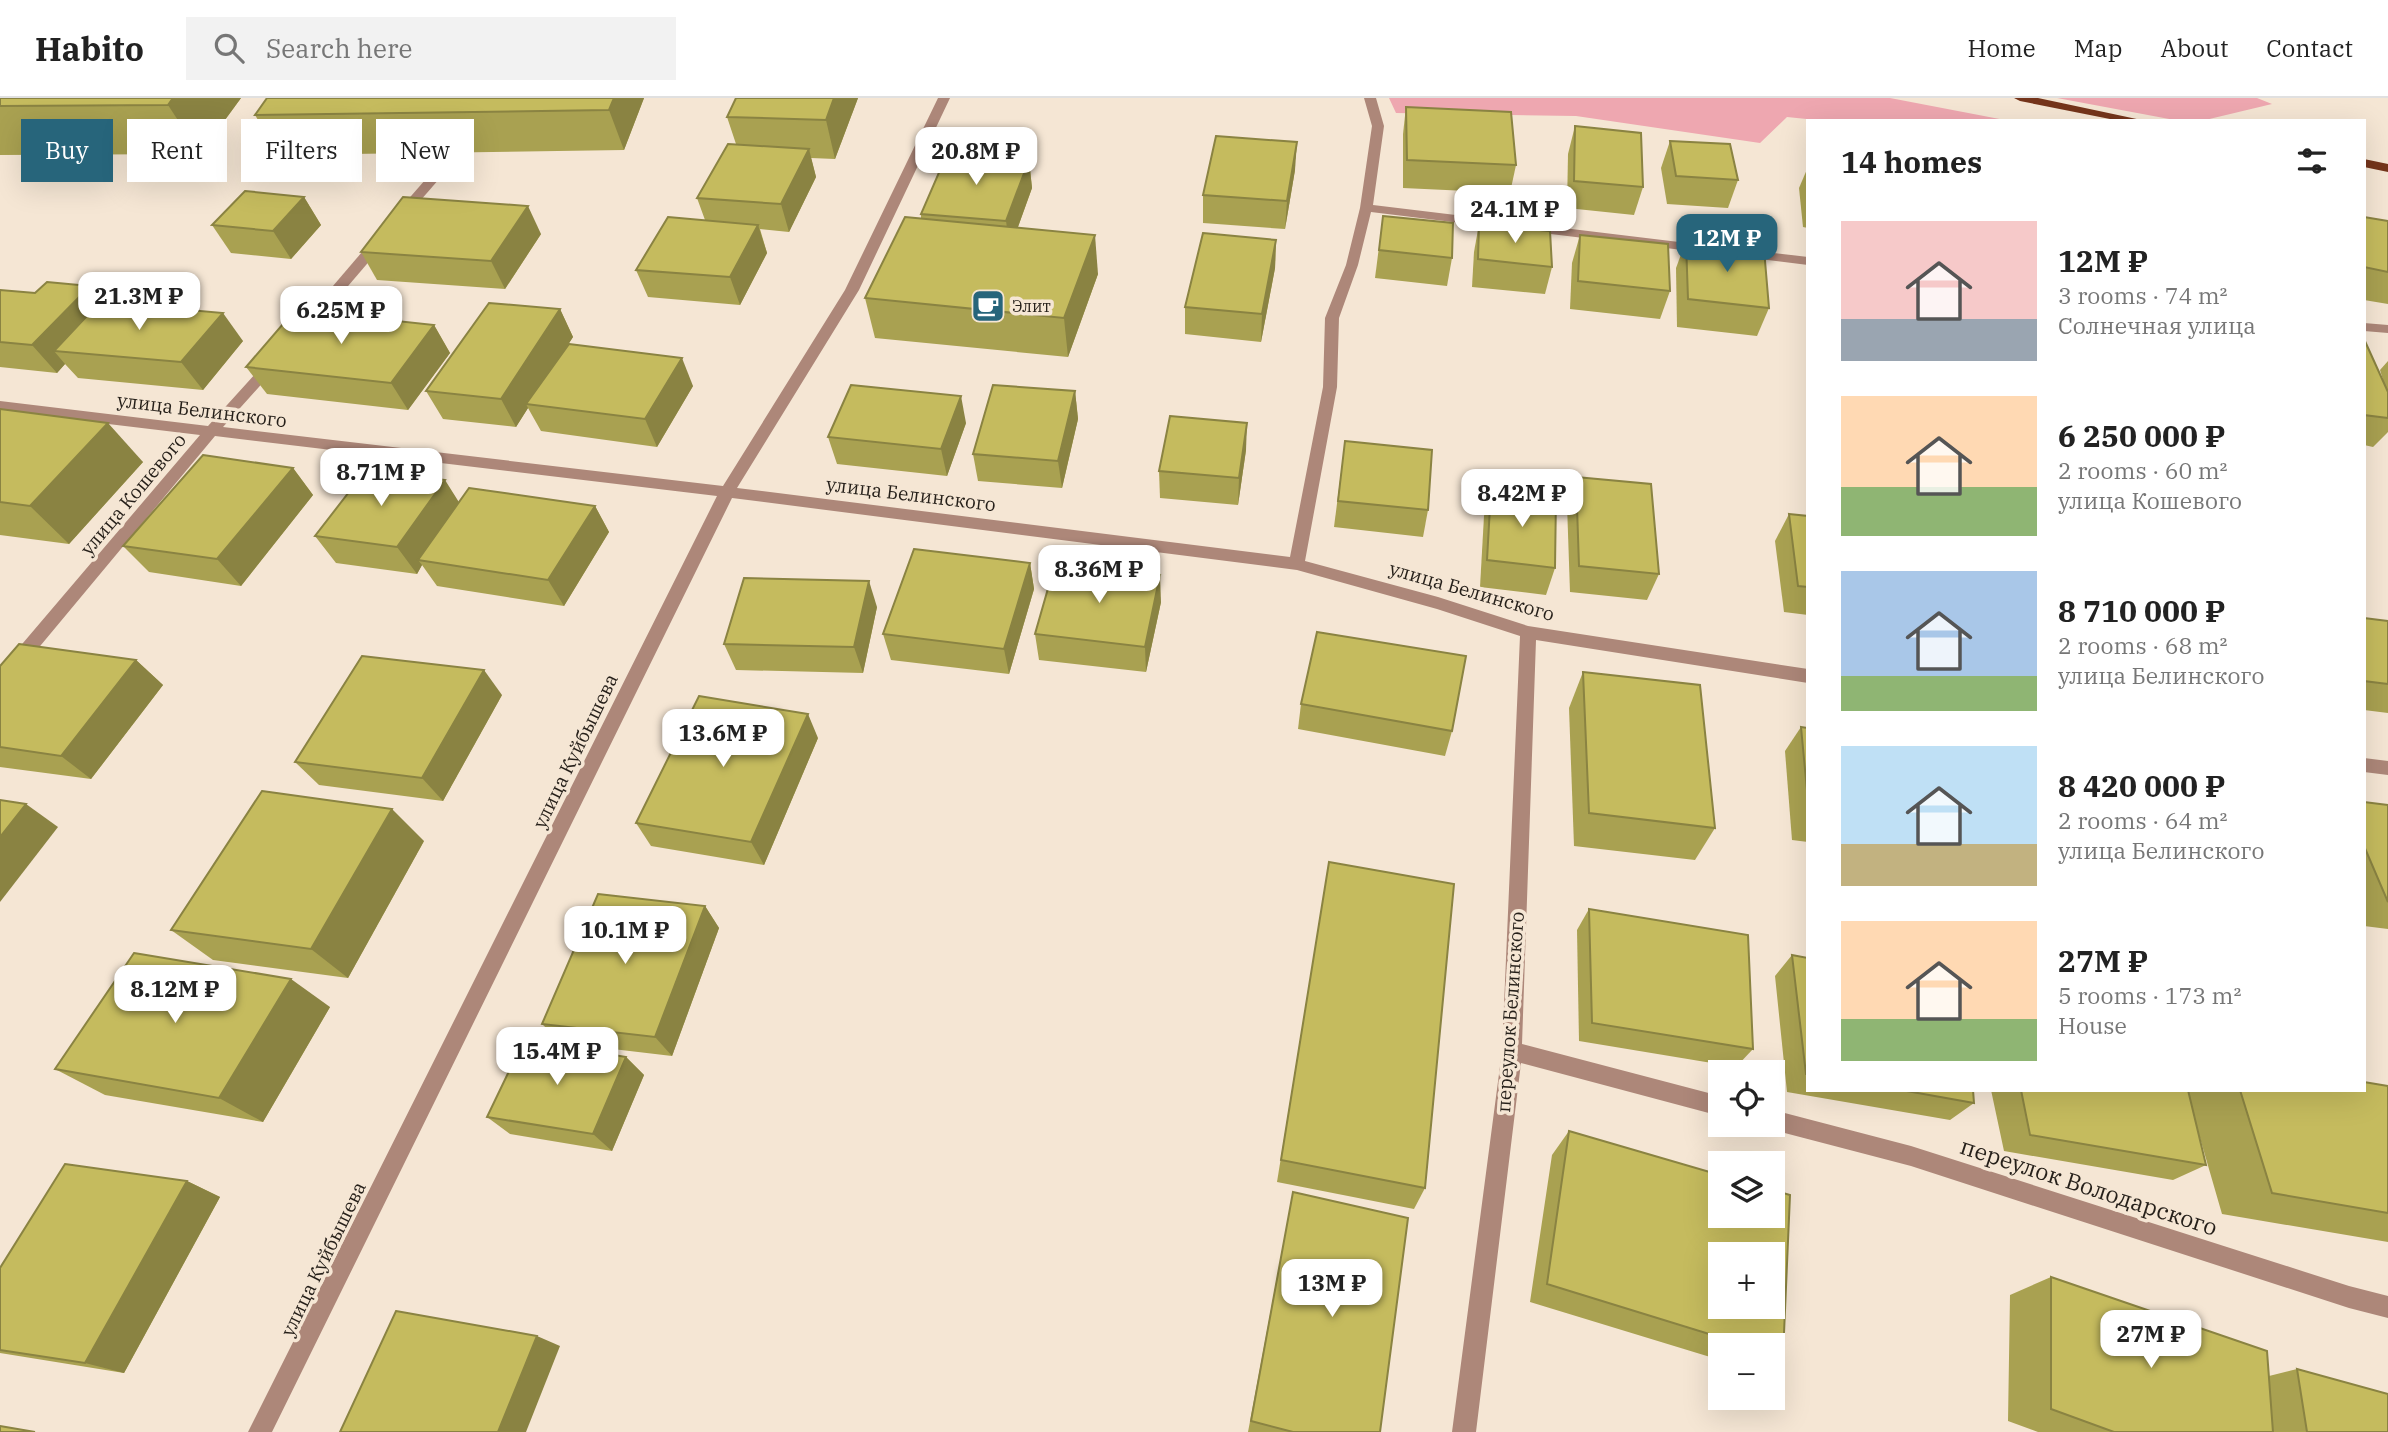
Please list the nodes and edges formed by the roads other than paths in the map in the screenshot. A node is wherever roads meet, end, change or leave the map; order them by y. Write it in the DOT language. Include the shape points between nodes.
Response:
graph roads {
  1 [pos="944,98"];
  2 [pos="1370,98"];
  3 [pos="2020,98"];
  4 [pos="2130,119"];
  5 [pos="2366,163"];
  6 [pos="2388,168"];
  7 [pos="430,182"];
  8 [pos="1366,208"];
  9 [pos="1806,261"];
  10 [pos="2366,327"];
  11 [pos="2388,329"];
  12 [pos="0,406"];
  13 [pos="210,432"];
  14 [pos="727,492"];
  15 [pos="1297,564"];
  16 [pos="1528,632"];
  17 [pos="1806,676"];
  18 [pos="0,682"];
  19 [pos="2366,765"];
  20 [pos="2388,768"];
  21 [pos="1512,1051"];
  22 [pos="1708,1103"];
  23 [pos="1785,1123"];
  24 [pos="2388,1307"];
  25 [pos="260,1432"];
  26 [pos="1464,1432"];
  1 -- 14 [label="street, улица Куйбышева" via="852,290"];
  2 -- 8 [label="street" via="1378,126"];
  3 -- 4 [label="main road"];
  5 -- 6 [label="main road"];
  7 -- 13 [label="street, улица Кошевого"];
  8 -- 9 [label="street"];
  8 -- 15 [label="street" via="1352,265 1332,317 1330,387"];
  10 -- 11 [label="street"];
  12 -- 13 [label="street, улица Белинского"];
  13 -- 14 [label="street, улица Белинского"];
  13 -- 18 [label="street, улица Кошевого"];
  14 -- 15 [label="street, улица Белинского"];
  14 -- 25 [label="street, улица Куйбышева"];
  15 -- 16 [label="street, улица Белинского"];
  16 -- 17 [label="street, улица Белинского"];
  16 -- 21 [label="street, переулок Белинского"];
  19 -- 20 [label="street"];
  21 -- 22 [label="street"];
  21 -- 26 [label="street, переулок Белинского"];
  23 -- 24 [label="street, переулок Володарского" via="1911,1156"];
}
